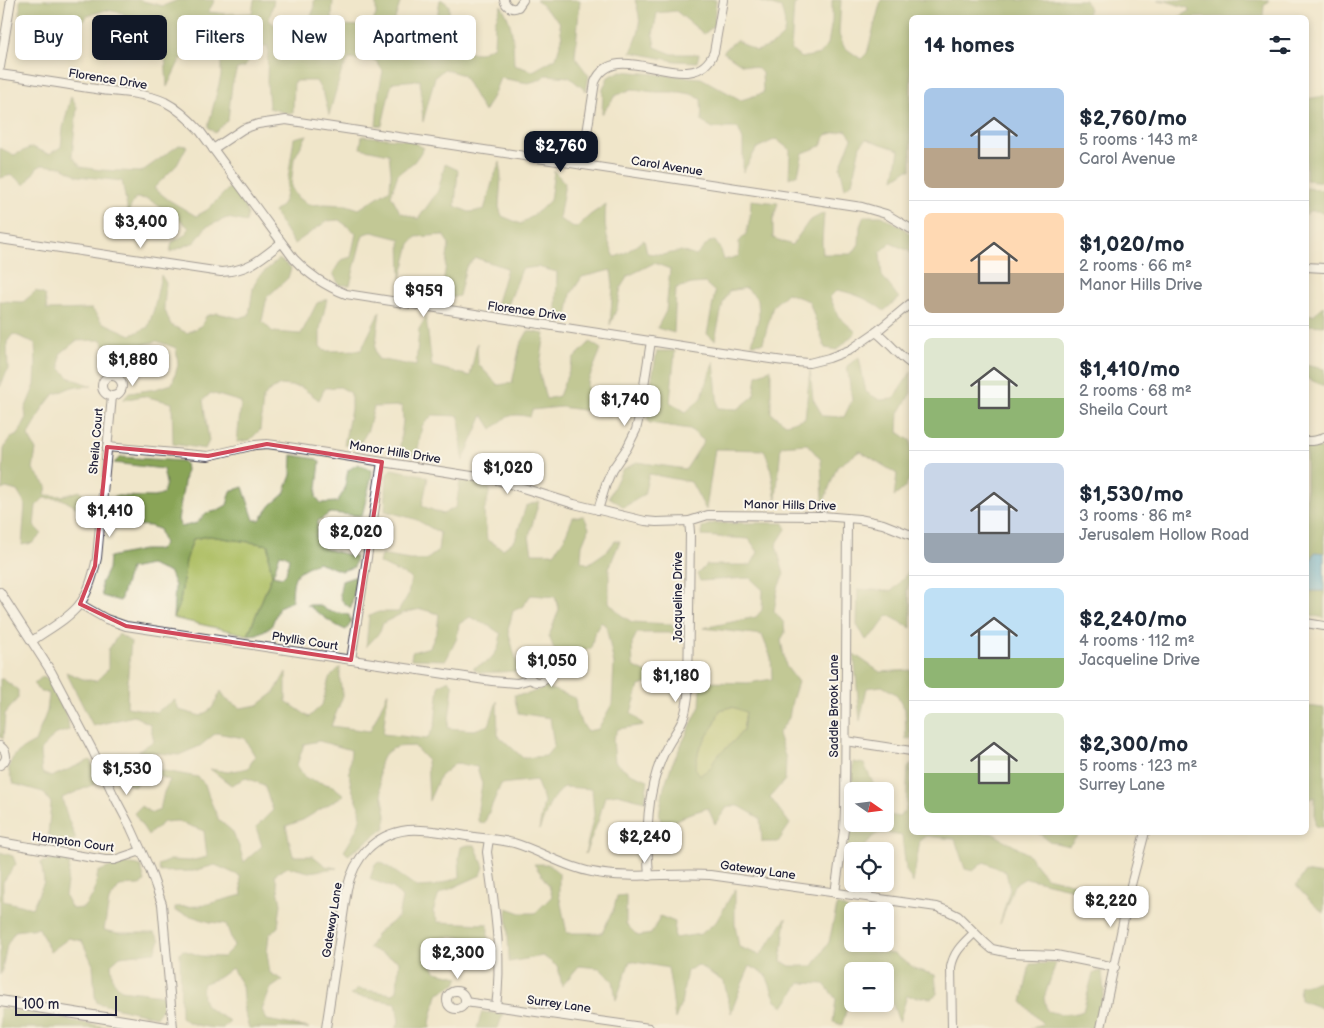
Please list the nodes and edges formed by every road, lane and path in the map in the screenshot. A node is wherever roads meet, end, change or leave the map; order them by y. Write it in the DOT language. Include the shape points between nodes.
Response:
graph roads {
  1 [pos="11,0"];
  2 [pos="504,0"];
  3 [pos="523,0"];
  4 [pos="724,0"];
  5 [pos="0,68"];
  6 [pos="0,74"];
  7 [pos="213,150"];
  8 [pos="582,165"];
  9 [pos="909,228"];
  10 [pos="0,239"];
  11 [pos="281,243"];
  12 [pos="1309,267"];
  13 [pos="1324,268"];
  14 [pos="909,305"];
  15 [pos="876,332"];
  16 [pos="651,341"];
  17 [pos="909,363"];
  18 [pos="112,396"];
  19 [pos="1324,437"];
  20 [pos="1309,441"];
  21 [pos="107,447"];
  22 [pos="382,462"];
  23 [pos="598,510"];
  24 [pos="847,518"];
  25 [pos="689,521"];
  26 [pos="909,534"];
  27 [pos="0,592"];
  28 [pos="80,604"];
  29 [pos="1309,624"];
  30 [pos="1324,626"];
  31 [pos="32,642"];
  32 [pos="351,660"];
  33 [pos="531,679"];
  34 [pos="846,741"];
  35 [pos="0,746"];
  36 [pos="909,751"];
  37 [pos="0,765"];
  38 [pos="1144,835"];
  39 [pos="488,839"];
  40 [pos="0,842"];
  41 [pos="141,851"];
  42 [pos="648,876"];
  43 [pos="834,893"];
  44 [pos="974,933"];
  45 [pos="1115,967"];
  46 [pos="0,1001"];
  47 [pos="465,1002"];
  48 [pos="496,1007"];
  49 [pos="167,1028"];
  50 [pos="173,1028"];
  51 [pos="326,1028"];
  52 [pos="649,1028"];
  53 [pos="952,1028"];
  54 [pos="1101,1028"];
  1 -- 5 [label="street"];
  2 -- 3 [label="street" via="512,8 518,7"];
  4 -- 8 [label="street" via="712,59 703,68 689,73 615,64 598,75"];
  6 -- 7 [label="street, Florence Drive" via="154,98 181,112"];
  7 -- 8 [label="street, Carol Avenue" via="243,129 286,120"];
  7 -- 11 [label="street, Florence Drive"];
  8 -- 9 [label="street, Carol Avenue" via="862,207 886,214"];
  10 -- 11 [label="street" via="221,272 257,262"];
  11 -- 16 [label="street, Florence Drive" via="303,270 328,287 346,294"];
  12 -- 13 [label="street"];
  14 -- 15 [label="street, Florence Drive"];
  15 -- 16 [label="street, Florence Drive" via="850,350 809,363"];
  15 -- 17 [label="street"];
  16 -- 23 [label="street" via="636,430 612,470"];
  18 -- 21 [label="street, Sheila Court"];
  19 -- 20 [label="street"];
  21 -- 22 [label="street, Manor Hills Drive" via="208,456 267,444"];
  21 -- 28 [label="street, Sheila Court" via="95,566"];
  22 -- 23 [label="street, Manor Hills Drive" via="497,480"];
  22 -- 32 [label="street"];
  23 -- 25 [label="street, Manor Hills Drive" via="645,521"];
  24 -- 25 [label="street, Manor Hills Drive" via="708,515"];
  24 -- 26 [label="street, Manor Hills Drive" via="876,522"];
  24 -- 34 [label="street, Saddle Brook Lane"];
  25 -- 42 [label="street, Jacqueline Drive" via="688,696 682,720 664,752 654,780 646,839"];
  27 -- 31 [label="street"];
  28 -- 31 [label="street, Sheila Court"];
  28 -- 32 [label="street, Phyllis Court" via="126,626"];
  29 -- 30 [label="street"];
  31 -- 41 [label="street" via="73,712"];
  32 -- 33 [label="street, Phyllis Court" via="507,683"];
  34 -- 36 [label="street"];
  34 -- 43 [label="street, Saddle Brook Lane" via="844,830"];
  35 -- 37 [label="street" via="6,757"];
  38 -- 45 [label="street"];
  39 -- 42 [label="street, Gateway Lane" via="514,843 592,872"];
  39 -- 48 [label="street" via="499,957"];
  39 -- 51 [label="street, Gateway Lane" via="410,830 389,835 366,850 353,869 347,889"];
  40 -- 41 [label="street, Hampton Court" via="105,860"];
  41 -- 50 [label="street" via="162,904"];
  42 -- 43 [label="street, Gateway Lane" via="693,873"];
  43 -- 44 [label="street, Gateway Lane" via="937,907 958,916"];
  44 -- 45 [label="street, Gateway Lane" via="992,949 1001,952 1056,955"];
  44 -- 53 [label="street" via="957,951 951,967"];
  45 -- 54 [label="street"];
  46 -- 49 [label="main road"];
  47 -- 48 [label="street, Surrey Lane"];
  48 -- 52 [label="street, Surrey Lane"];
}
